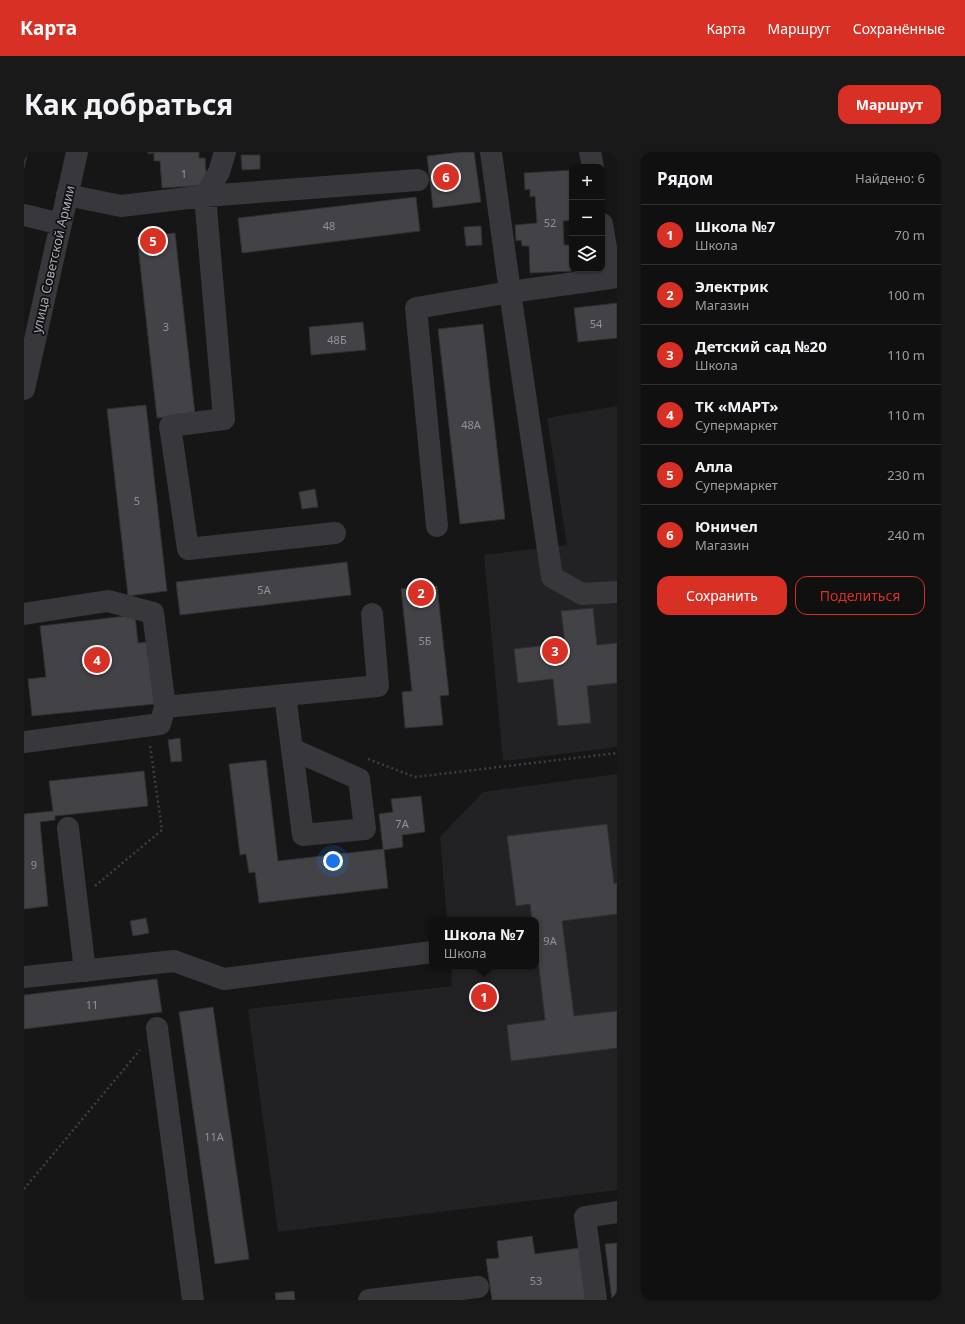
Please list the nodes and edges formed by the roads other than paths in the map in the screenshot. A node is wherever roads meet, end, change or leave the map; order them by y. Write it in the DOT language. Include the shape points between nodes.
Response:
graph roads {
  1 [pos="77,152"];
  2 [pos="225,152"];
  3 [pos="491,152"];
  4 [pos="590,152"];
  5 [pos="592,164"];
  6 [pos="418,180"];
  7 [pos="67,195"];
  8 [pos="205,196"];
  9 [pos="24,215"];
  10 [pos="61,224"];
  11 [pos="605,236"];
  12 [pos="614,277"];
  13 [pos="510,292"];
  14 [pos="24,389"];
  15 [pos="437,526"];
  16 [pos="335,532"];
  17 [pos="617,592"];
  18 [pos="24,614"];
  19 [pos="372,614"];
  20 [pos="284,695"];
  21 [pos="164,707"];
  22 [pos="24,742"];
  23 [pos="292,749"];
  24 [pos="68,828"];
  25 [pos="429,952"];
  26 [pos="85,971"];
  27 [pos="24,978"];
  28 [pos="157,1028"];
  29 [pos="617,1212"];
  30 [pos="478,1287"];
  31 [pos="193,1300"];
  32 [pos="369,1300"];
  33 [pos="596,1300"];
  1 -- 7 [label="street, улица Советской Армии"];
  2 -- 8 [label="street" via="219,172"];
  3 -- 13 [label="street"];
  4 -- 5 [label="street"];
  6 -- 8 [label="street"];
  7 -- 8 [label="street" via="121,206"];
  7 -- 10 [label="street, улица Советской Армии"];
  8 -- 16 [label="street" via="224,419 170,426 188,549"];
  9 -- 10 [label="street"];
  10 -- 14 [label="street, улица Советской Армии"];
  11 -- 12 [label="street"];
  12 -- 13 [label="street"];
  13 -- 15 [label="street" via="416,308"];
  13 -- 17 [label="street" via="552,577 582,594"];
  18 -- 21 [label="street" via="108,601 153,614"];
  19 -- 20 [label="street" via="378,686"];
  20 -- 21 [label="street"];
  20 -- 23 [label="street"];
  21 -- 22 [label="street" via="160,724"];
  24 -- 26 [label="street"];
  25 -- 26 [label="street" via="224,979 174,961"];
  26 -- 27 [label="street"];
  28 -- 31 [label="street"];
  29 -- 33 [label="street" via="585,1217"];
  30 -- 32 [label="street"];
}
